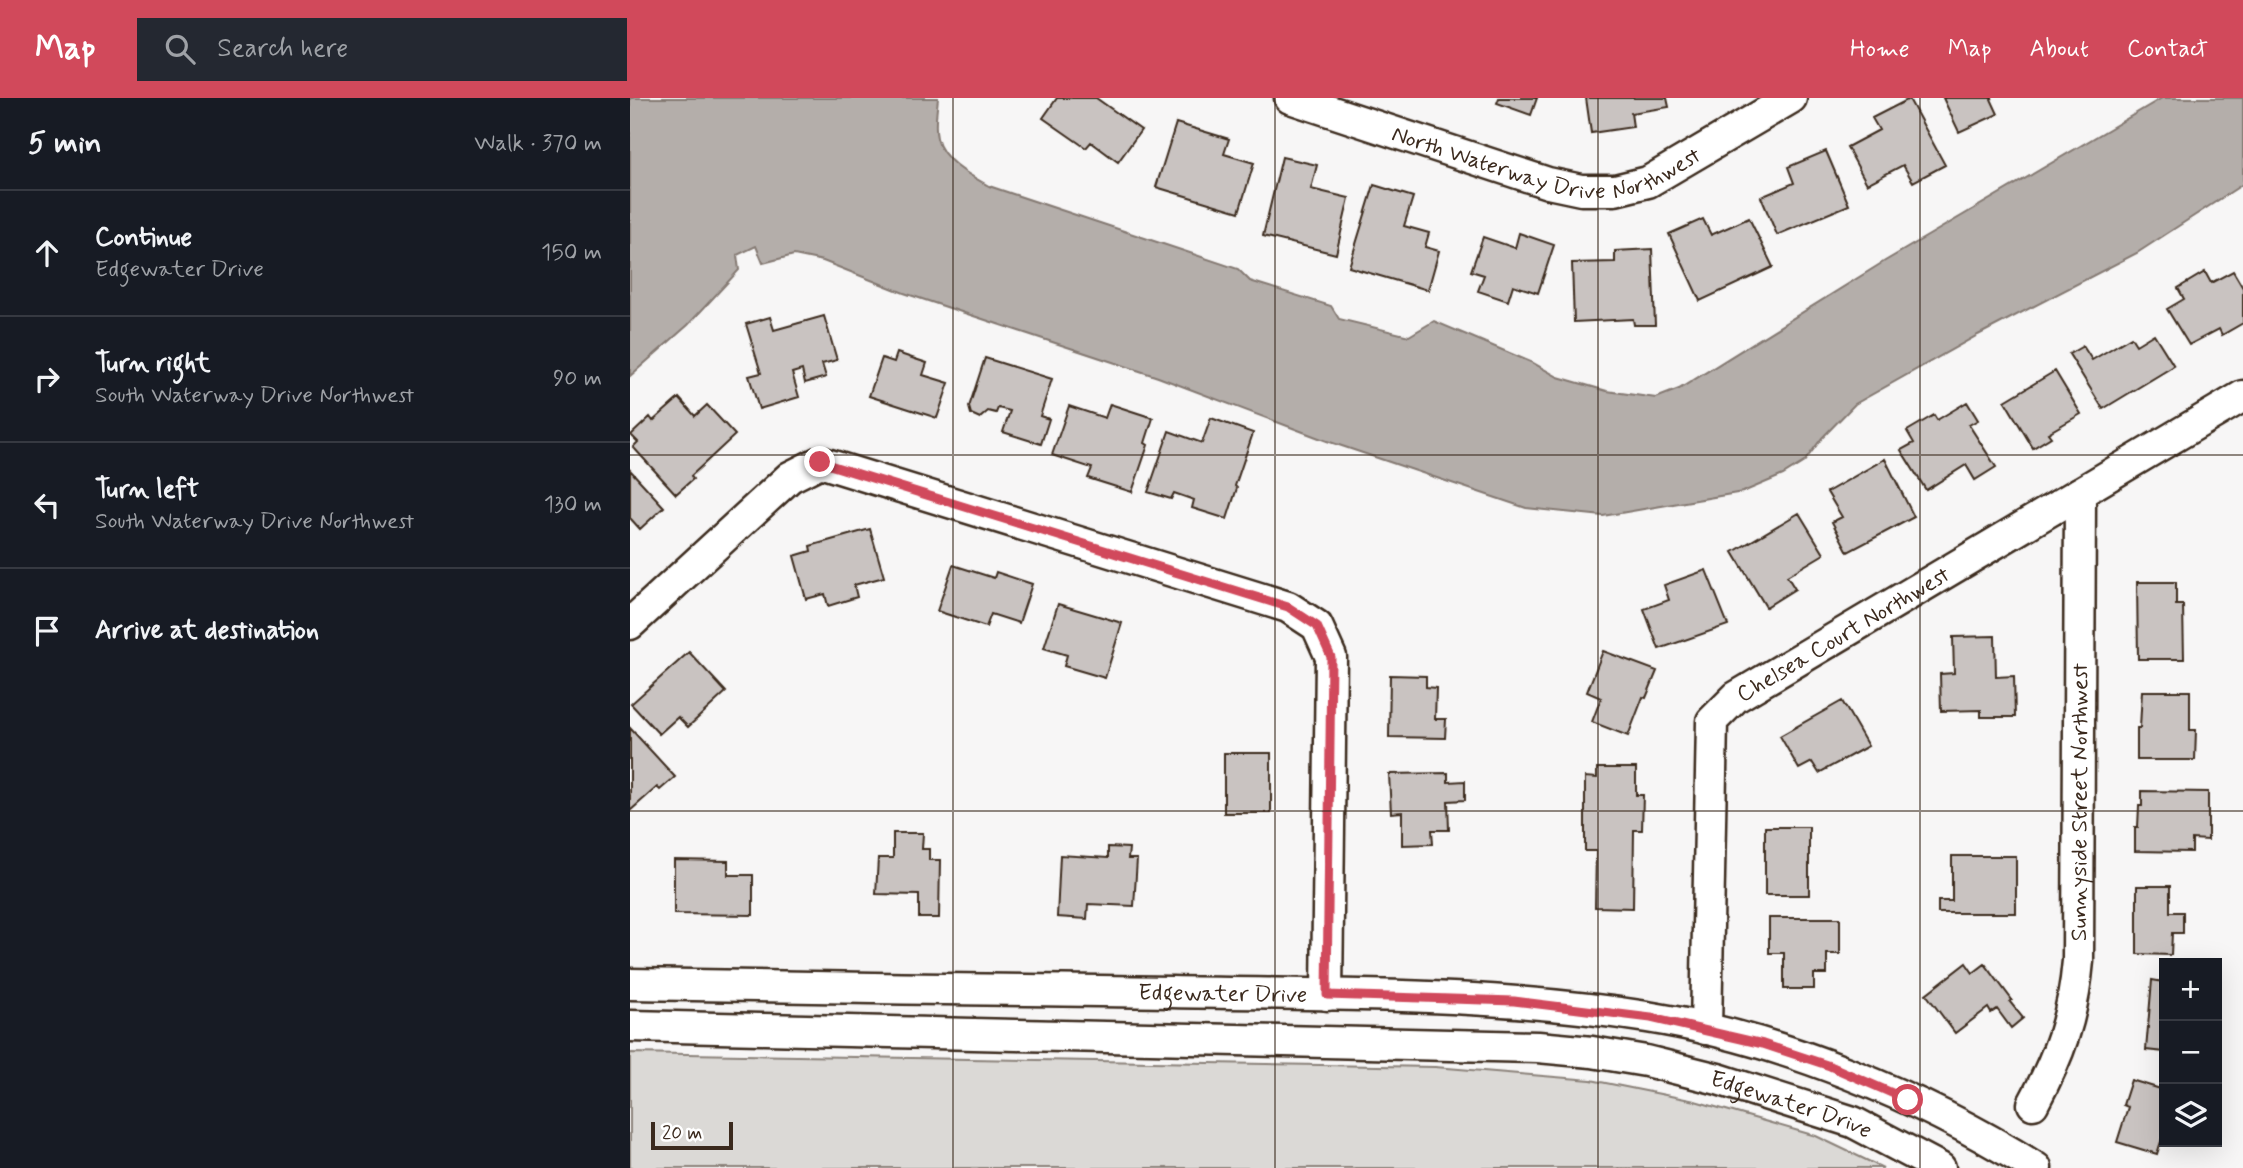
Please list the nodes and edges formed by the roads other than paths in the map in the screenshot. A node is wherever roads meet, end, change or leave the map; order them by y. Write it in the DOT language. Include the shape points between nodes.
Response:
graph roads {
  1 [pos="1290,98"];
  2 [pos="1791,98"];
  3 [pos="2243,396"];
  4 [pos="2080,493"];
  5 [pos="630,624"];
  6 [pos="630,984"];
  7 [pos="1327,995"];
  8 [pos="630,1026"];
  9 [pos="1706,1029"];
  10 [pos="2034,1104"];
  11 [pos="1940,1168"];
  12 [pos="2036,1168"];
  1 -- 2 [label="street, North Waterway Drive Northwest" via="1548,183 1581,190 1615,190 1648,182"];
  3 -- 4 [label="street, Chelsea Court Northwest"];
  4 -- 9 [label="street, Chelsea Court Northwest" via="1736,697 1713,721"];
  4 -- 10 [label="street, Sunnyside Street Northwest" via="2078,961 2064,1037"];
  5 -- 7 [label="street" via="790,477 820,462 1288,607 1317,626 1331,657"];
  6 -- 7 [label="street, Edgewater Drive"];
  7 -- 9 [label="street, Edgewater Drive" via="1514,1001"];
  8 -- 11 [label="street, Edgewater Drive" via="1538,1047 1592,1052 1718,1079 1853,1122"];
  9 -- 12 [label="street, Edgewater Drive" via="1830,1066 1961,1126"];
}
